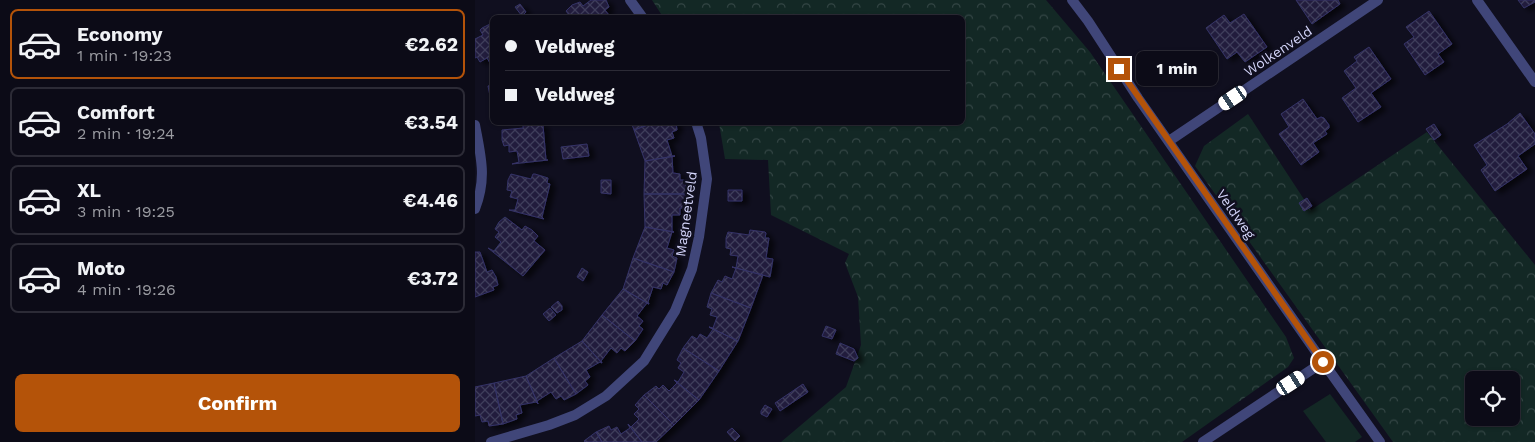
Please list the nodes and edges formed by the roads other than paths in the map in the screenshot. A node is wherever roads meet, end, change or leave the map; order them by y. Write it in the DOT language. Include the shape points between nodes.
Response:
graph roads {
  1 [pos="630,0"];
  2 [pos="1072,0"];
  3 [pos="1378,0"];
  4 [pos="1477,0"];
  5 [pos="641,15"];
  6 [pos="1535,82"];
  7 [pos="475,125"];
  8 [pos="697,125"];
  9 [pos="1169,141"];
  10 [pos="475,209"];
  11 [pos="1323,362"];
  12 [pos="491,442"];
  13 [pos="1203,442"];
  14 [pos="1380,442"];
  1 -- 5 [label="street"];
  2 -- 9 [label="street, Veldweg"];
  3 -- 9 [label="street, Wolkenveld"];
  4 -- 6 [label="street"];
  7 -- 10 [label="street" via="483,168 482,192"];
  8 -- 12 [label="street, Magneetveld" via="707,179 692,269 675,312 644,361 605,396 575,415"];
  9 -- 11 [label="street, Veldweg"];
  11 -- 13 [label="street"];
  11 -- 14 [label="street, Veldweg"];
}
